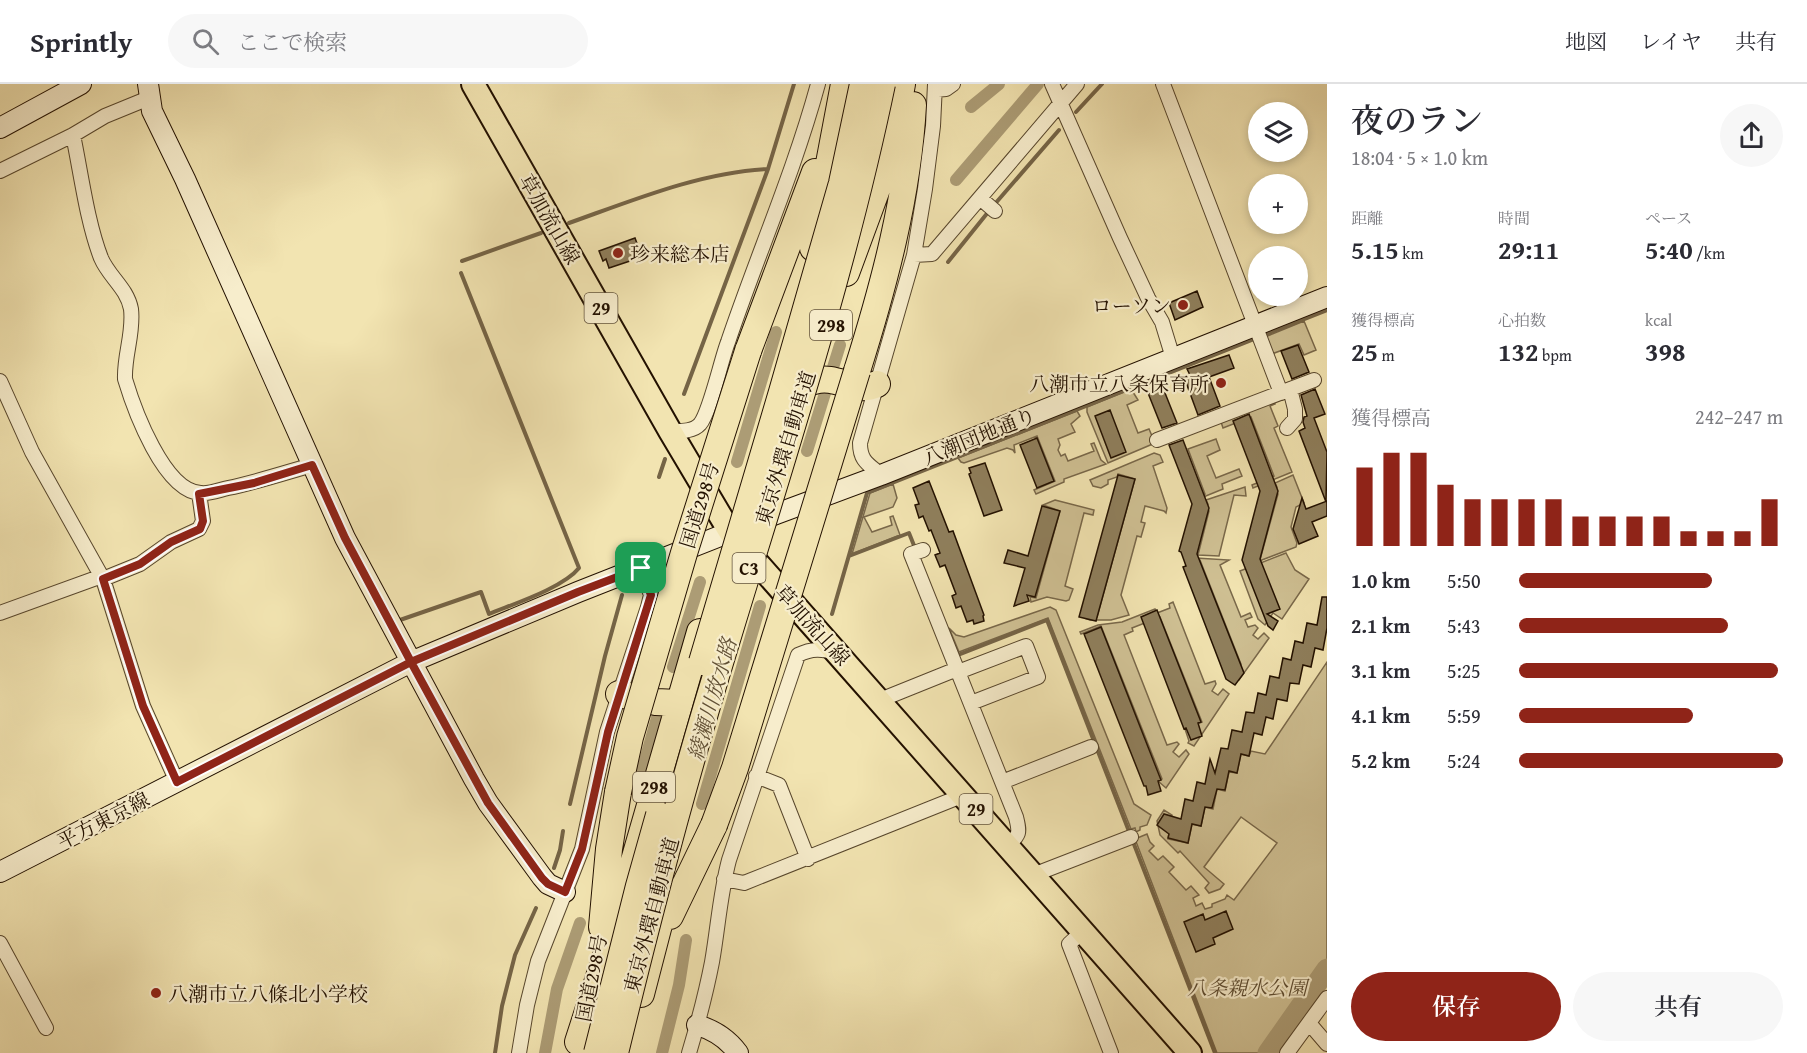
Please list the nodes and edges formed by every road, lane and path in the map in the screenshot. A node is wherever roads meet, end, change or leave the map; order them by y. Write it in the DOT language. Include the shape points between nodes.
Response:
graph roads {
  1 [pos="81,84"];
  2 [pos="473,84"];
  3 [pos="818,84"];
  4 [pos="839,84"];
  5 [pos="844,84"];
  6 [pos="863,84"];
  7 [pos="882,84"];
  8 [pos="902,84"];
  9 [pos="953,84"];
  10 [pos="1077,84"];
  11 [pos="1163,84"];
  12 [pos="928,86"];
  13 [pos="1053,86"];
  14 [pos="148,91"];
  15 [pos="1060,103"];
  16 [pos="0,128"];
  17 [pos="73,135"];
  18 [pos="0,171"];
  19 [pos="914,255"];
  20 [pos="1327,297"];
  21 [pos="1257,325"];
  22 [pos="1173,358"];
  23 [pos="867,377"];
  24 [pos="1314,380"];
  25 [pos="0,381"];
  26 [pos="814,381"];
  27 [pos="1286,391"];
  28 [pos="1287,428"];
  29 [pos="670,431"];
  30 [pos="1157,440"];
  31 [pos="312,465"];
  32 [pos="880,475"];
  33 [pos="199,494"];
  34 [pos="776,514"];
  35 [pos="730,532"];
  36 [pos="923,550"];
  37 [pos="760,566"];
  38 [pos="641,568"];
  39 [pos="103,577"];
  40 [pos="0,613"];
  41 [pos="839,653"];
  42 [pos="411,662"];
  43 [pos="958,671"];
  44 [pos="619,694"];
  45 [pos="880,700"];
  46 [pos="678,703"];
  47 [pos="971,703"];
  48 [pos="1091,747"];
  49 [pos="756,776"];
  50 [pos="177,782"];
  51 [pos="1002,782"];
  52 [pos="964,795"];
  53 [pos="1131,837"];
  54 [pos="1007,846"];
  55 [pos="808,859"];
  56 [pos="0,872"];
  57 [pos="1033,875"];
  58 [pos="724,879"];
  59 [pos="565,892"];
  60 [pos="1083,931"];
  61 [pos="0,943"];
  62 [pos="654,952"];
  63 [pos="1327,998"];
  64 [pos="1309,1023"];
  65 [pos="697,1025"];
  66 [pos="46,1028"];
  67 [pos="1327,1044"];
  68 [pos="583,1049"];
  69 [pos="519,1053"];
  70 [pos="615,1053"];
  71 [pos="627,1053"];
  72 [pos="689,1053"];
  73 [pos="738,1053"];
  74 [pos="1111,1053"];
  75 [pos="1190,1053"];
  76 [pos="1287,1053"];
  1 -- 16 [label="street"];
  2 -- 29 [label="main road, 草加流山線 / 29"];
  3 -- 29 [label="street" via="801,145 742,301 706,413 691,430"];
  4 -- 68 [label="highway, 国道298号 / 298, bridge" via="812,182 748,351 630,736 609,849"];
  5 -- 35 [label="highway, 国道298号 / 298" via="812,254"];
  6 -- 68 [label="highway, 東京外環自動車道 / C3, bridge" via="842,183 636,896"];
  7 -- 70 [label="highway, 東京外環自動車道 / C3, bridge" via="861,182 706,709"];
  8 -- 26 [label="highway, 298" via="888,159 848,267"];
  9 -- 12 [label="street" via="946,89"];
  10 -- 15 [label="street"];
  11 -- 21 [label="street"];
  12 -- 19 [label="street" via="925,189"];
  12 -- 23 [label="highway, 298" via="871,328"];
  13 -- 15 [label="street"];
  14 -- 17 [label="street"];
  14 -- 31 [label="street" via="152,111"];
  15 -- 19 [label="street" via="988,205 932,254"];
  15 -- 22 [label="street" via="1162,322"];
  17 -- 18 [label="street"];
  17 -- 33 [label="street" via="102,260 126,292 131,309 124,367 129,391 157,458 183,486"];
  19 -- 23 [label="street"];
  20 -- 21 [label="street, 八潮団地通り"];
  21 -- 22 [label="street, 八潮団地通り"];
  21 -- 27 [label="street"];
  22 -- 32 [label="street, 八潮団地通り"];
  23 -- 26 [label="highway" via="868,388 830,379"];
  23 -- 32 [label="street" via="860,453"];
  23 -- 62 [label="highway, 298, bridge" via="714,825"];
  24 -- 27 [label="street"];
  25 -- 39 [label="street" via="32,452"];
  26 -- 34 [label="highway, 298"];
  27 -- 28 [label="street" via="1295,409 1295,419"];
  27 -- 30 [label="street"];
  29 -- 35 [label="main road, 草加流山線 / 29"];
  31 -- 33 [label="street" via="254,483"];
  31 -- 42 [label="street" via="345,538"];
  32 -- 34 [label="street, 八潮団地通り"];
  33 -- 39 [label="street" via="203,521 200,529 171,542 140,564"];
  34 -- 35 [label="street, 八潮団地通り"];
  34 -- 37 [label="highway, 298"];
  35 -- 37 [label="main road, 草加流山線 / 29"];
  35 -- 38 [label="street, 平方東京線"];
  35 -- 46 [label="highway, 国道298号 / 298"];
  36 -- 43 [label="street" via="911,554"];
  37 -- 41 [label="main road, 草加流山線 / 29"];
  37 -- 62 [label="highway, 298" via="687,814"];
  38 -- 42 [label="street, 平方東京線"];
  38 -- 44 [label="street" via="651,595"];
  39 -- 40 [label="street"];
  39 -- 50 [label="street" via="143,706"];
  41 -- 45 [label="main road, 草加流山線 / 29"];
  41 -- 49 [label="street" via="821,649 798,655"];
  42 -- 50 [label="street, 平方東京線"];
  42 -- 59 [label="street" via="488,803 542,878"];
  43 -- 45 [label="street"];
  43 -- 47 [label="street"];
  43 -- 47 [label="street" via="1026,646 1038,677"];
  44 -- 46 [label="highway"];
  44 -- 59 [label="street" via="582,849"];
  45 -- 52 [label="main road, 草加流山線 / 29"];
  46 -- 68 [label="highway, 国道298号 / 298"];
  47 -- 51 [label="street"];
  48 -- 51 [label="street"];
  49 -- 55 [label="street" via="778,785"];
  49 -- 58 [label="street"];
  50 -- 56 [label="street, 平方東京線"];
  51 -- 54 [label="street" via="1020,831"];
  52 -- 54 [label="main road, 草加流山線 / 29"];
  52 -- 55 [label="street"];
  53 -- 57 [label="street"];
  54 -- 57 [label="main road, 草加流山線 / 29"];
  55 -- 58 [label="street" via="744,884"];
  57 -- 60 [label="main road, 草加流山線 / 29"];
  58 -- 65 [label="street"];
  59 -- 69 [label="street" via="538,961"];
  60 -- 74 [label="street" via="1069,944"];
  60 -- 75 [label="main road, 草加流山線 / 29"];
  61 -- 66 [label="street"];
  62 -- 71 [label="highway, 298"];
  63 -- 64 [label="street"];
  64 -- 67 [label="street"];
  64 -- 76 [label="street"];
  65 -- 72 [label="street"];
  65 -- 73 [label="street" via="713,1030"];
}
